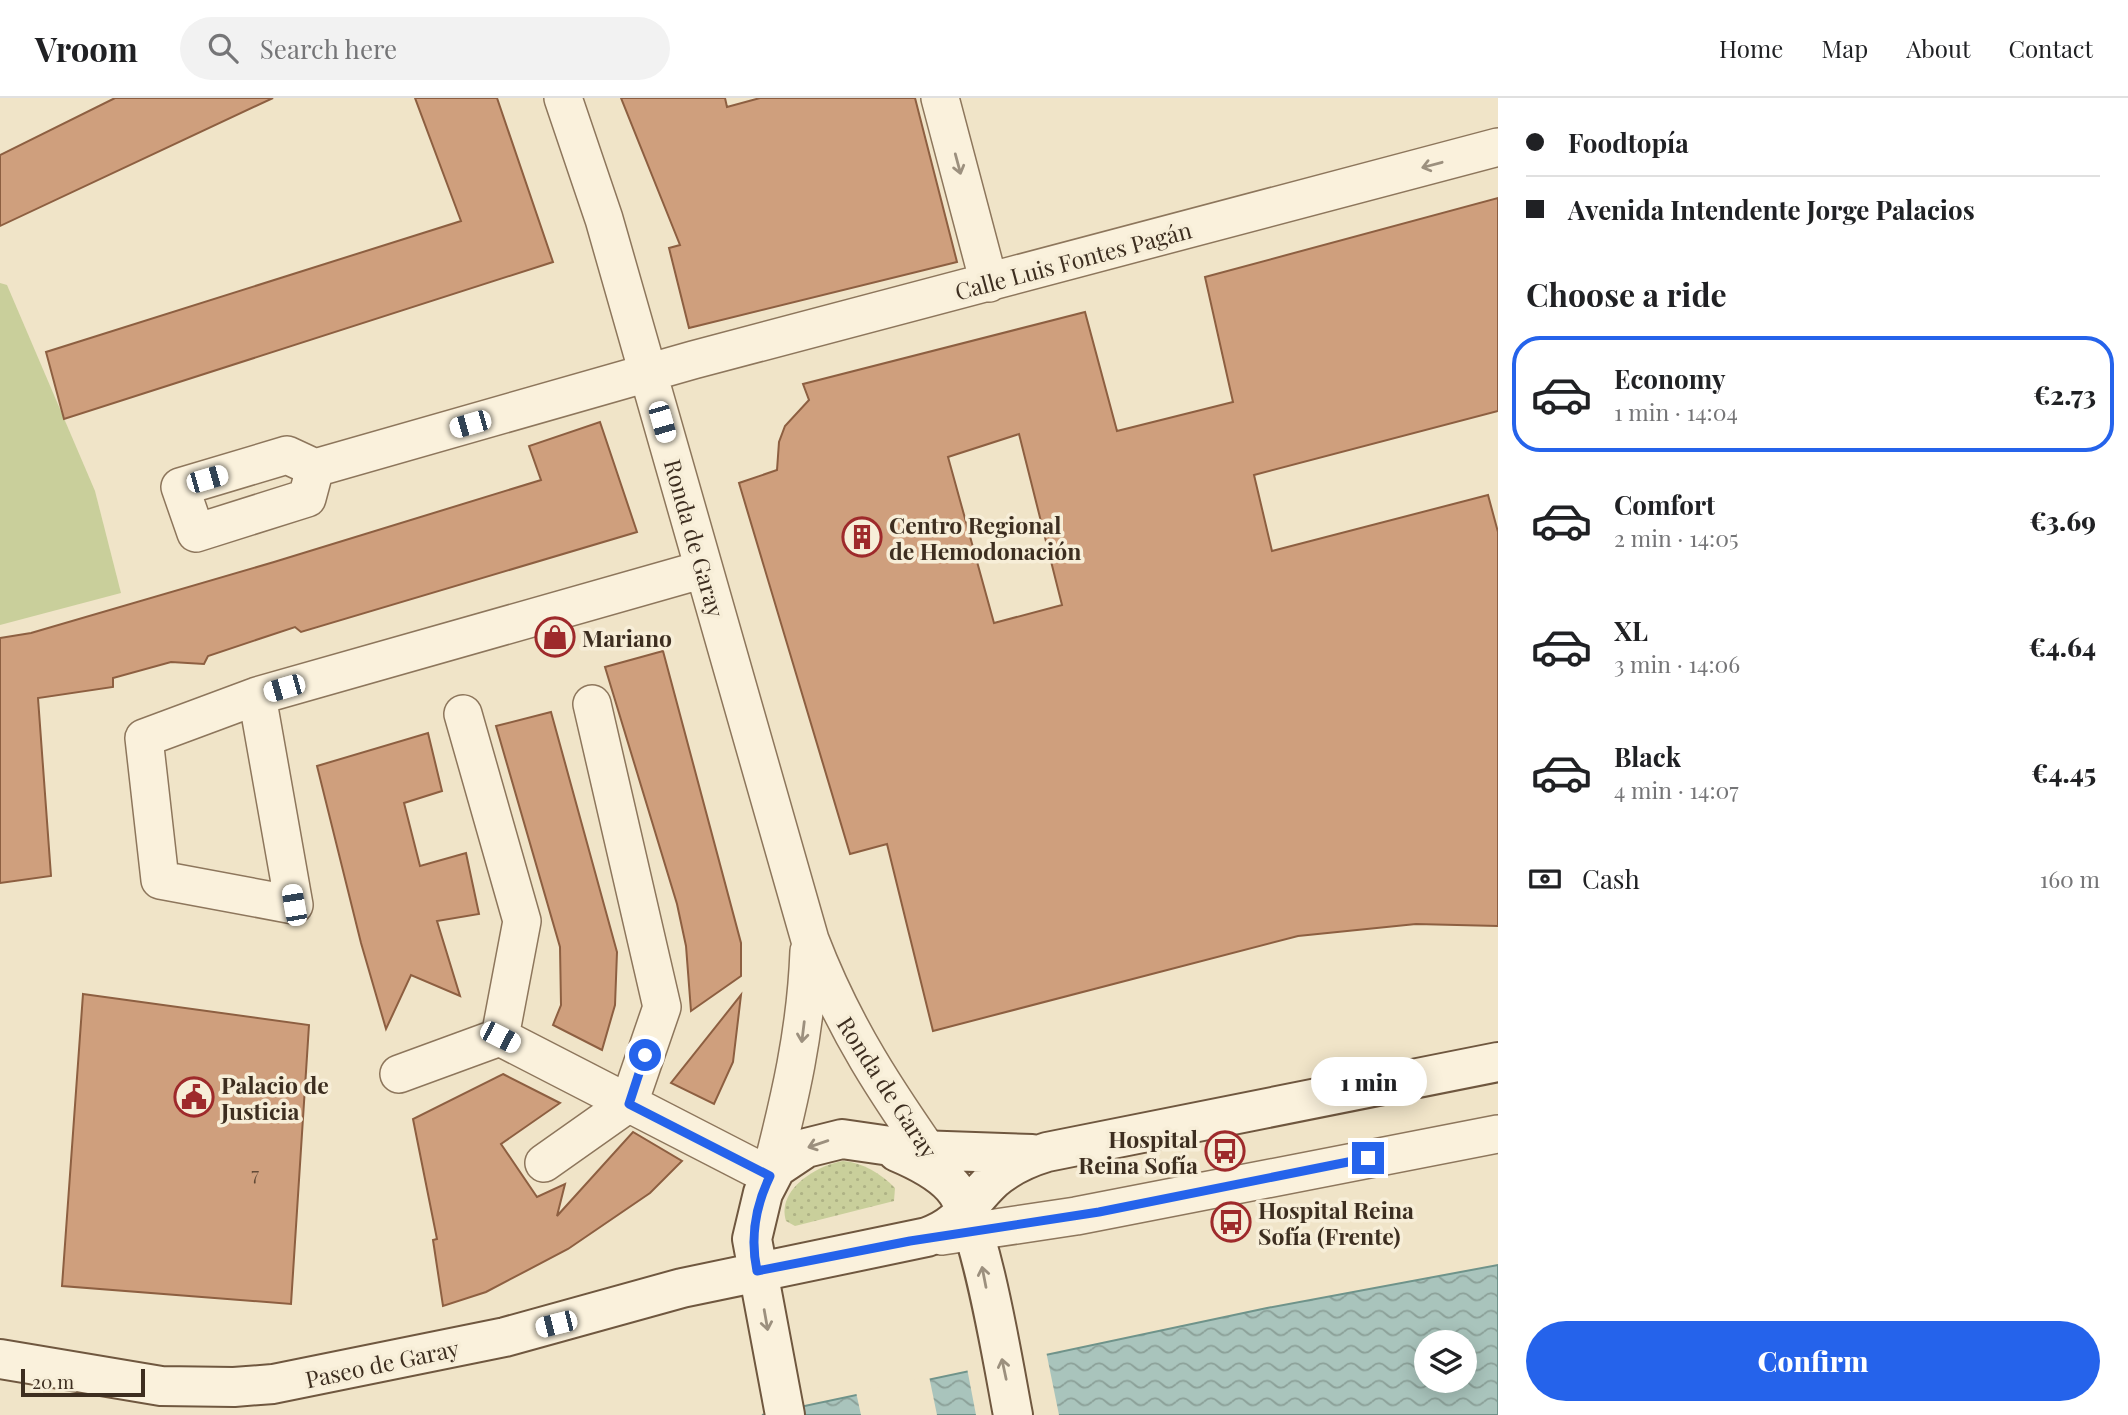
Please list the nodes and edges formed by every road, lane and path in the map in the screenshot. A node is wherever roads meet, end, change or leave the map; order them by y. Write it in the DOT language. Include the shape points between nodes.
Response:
graph roads {
  1 [pos="563,98"];
  2 [pos="940,98"];
  3 [pos="1498,147"];
  4 [pos="989,283"];
  5 [pos="648,373"];
  6 [pos="315,468"];
  7 [pos="704,569"];
  8 [pos="257,696"];
  9 [pos="592,704"];
  10 [pos="463,713"];
  11 [pos="810,940"];
  12 [pos="500,1037"];
  13 [pos="1498,1062"];
  14 [pos="399,1074"];
  15 [pos="629,1104"];
  16 [pos="1498,1125"];
  17 [pos="1498,1134"];
  18 [pos="1448,1142"];
  19 [pos="876,1144"];
  20 [pos="928,1151"];
  21 [pos="1047,1153"];
  22 [pos="544,1163"];
  23 [pos="770,1176"];
  24 [pos="964,1210"];
  25 [pos="757,1271"];
  26 [pos="0,1359"];
  27 [pos="785,1415"];
  28 [pos="1013,1415"];
  1 -- 5 [label="street, Ronda de Garay"];
  2 -- 4 [label="street, one-way"];
  3 -- 4 [label="street, Calle Luis Fontes Pagán, one-way"];
  4 -- 5 [label="street, Calle Luis Fontes Pagán"];
  5 -- 6 [label="street, Calle Luis Fontes Pagán"];
  5 -- 7 [label="street, Ronda de Garay"];
  7 -- 8 [label="street"];
  7 -- 11 [label="street, Ronda de Garay"];
  8 -- 8 [label="street" via="144,738 160,880 294,905"];
  9 -- 15 [label="street" via="662,1007"];
  10 -- 12 [label="street" via="522,920"];
  11 -- 20 [label="street, Ronda de Garay" via="859,1048"];
  11 -- 23 [label="street, Ronda de Garay, one-way" via="796,1080"];
  12 -- 14 [label="street"];
  12 -- 15 [label="street"];
  13 -- 21 [label="main road"];
  15 -- 22 [label="street"];
  15 -- 23 [label="street"];
  16 -- 18 [label="street"];
  17 -- 18 [label="street"];
  18 -- 24 [label="street" via="1087,1214"];
  19 -- 20 [label="main road"];
  19 -- 23 [label="main road, one-way" via="842,1139 817,1143 785,1161"];
  19 -- 24 [label="main road" via="905,1155"];
  20 -- 21 [label="main road"];
  20 -- 24 [label="street, Ronda de Garay"];
  21 -- 24 [label="main road, Paseo de Garay" via="1007,1169"];
  23 -- 25 [label="main road, Ronda de Garay" via="752,1239"];
  24 -- 25 [label="main road, Paseo de Garay" via="945,1230 910,1241"];
  28 -- 24 [label="main road, one-way"];
  25 -- 26 [label="main road, Paseo de Garay" via="505,1338 273,1384 161,1386"];
  25 -- 27 [label="main road, Ronda de Garay, one-way"];
}
